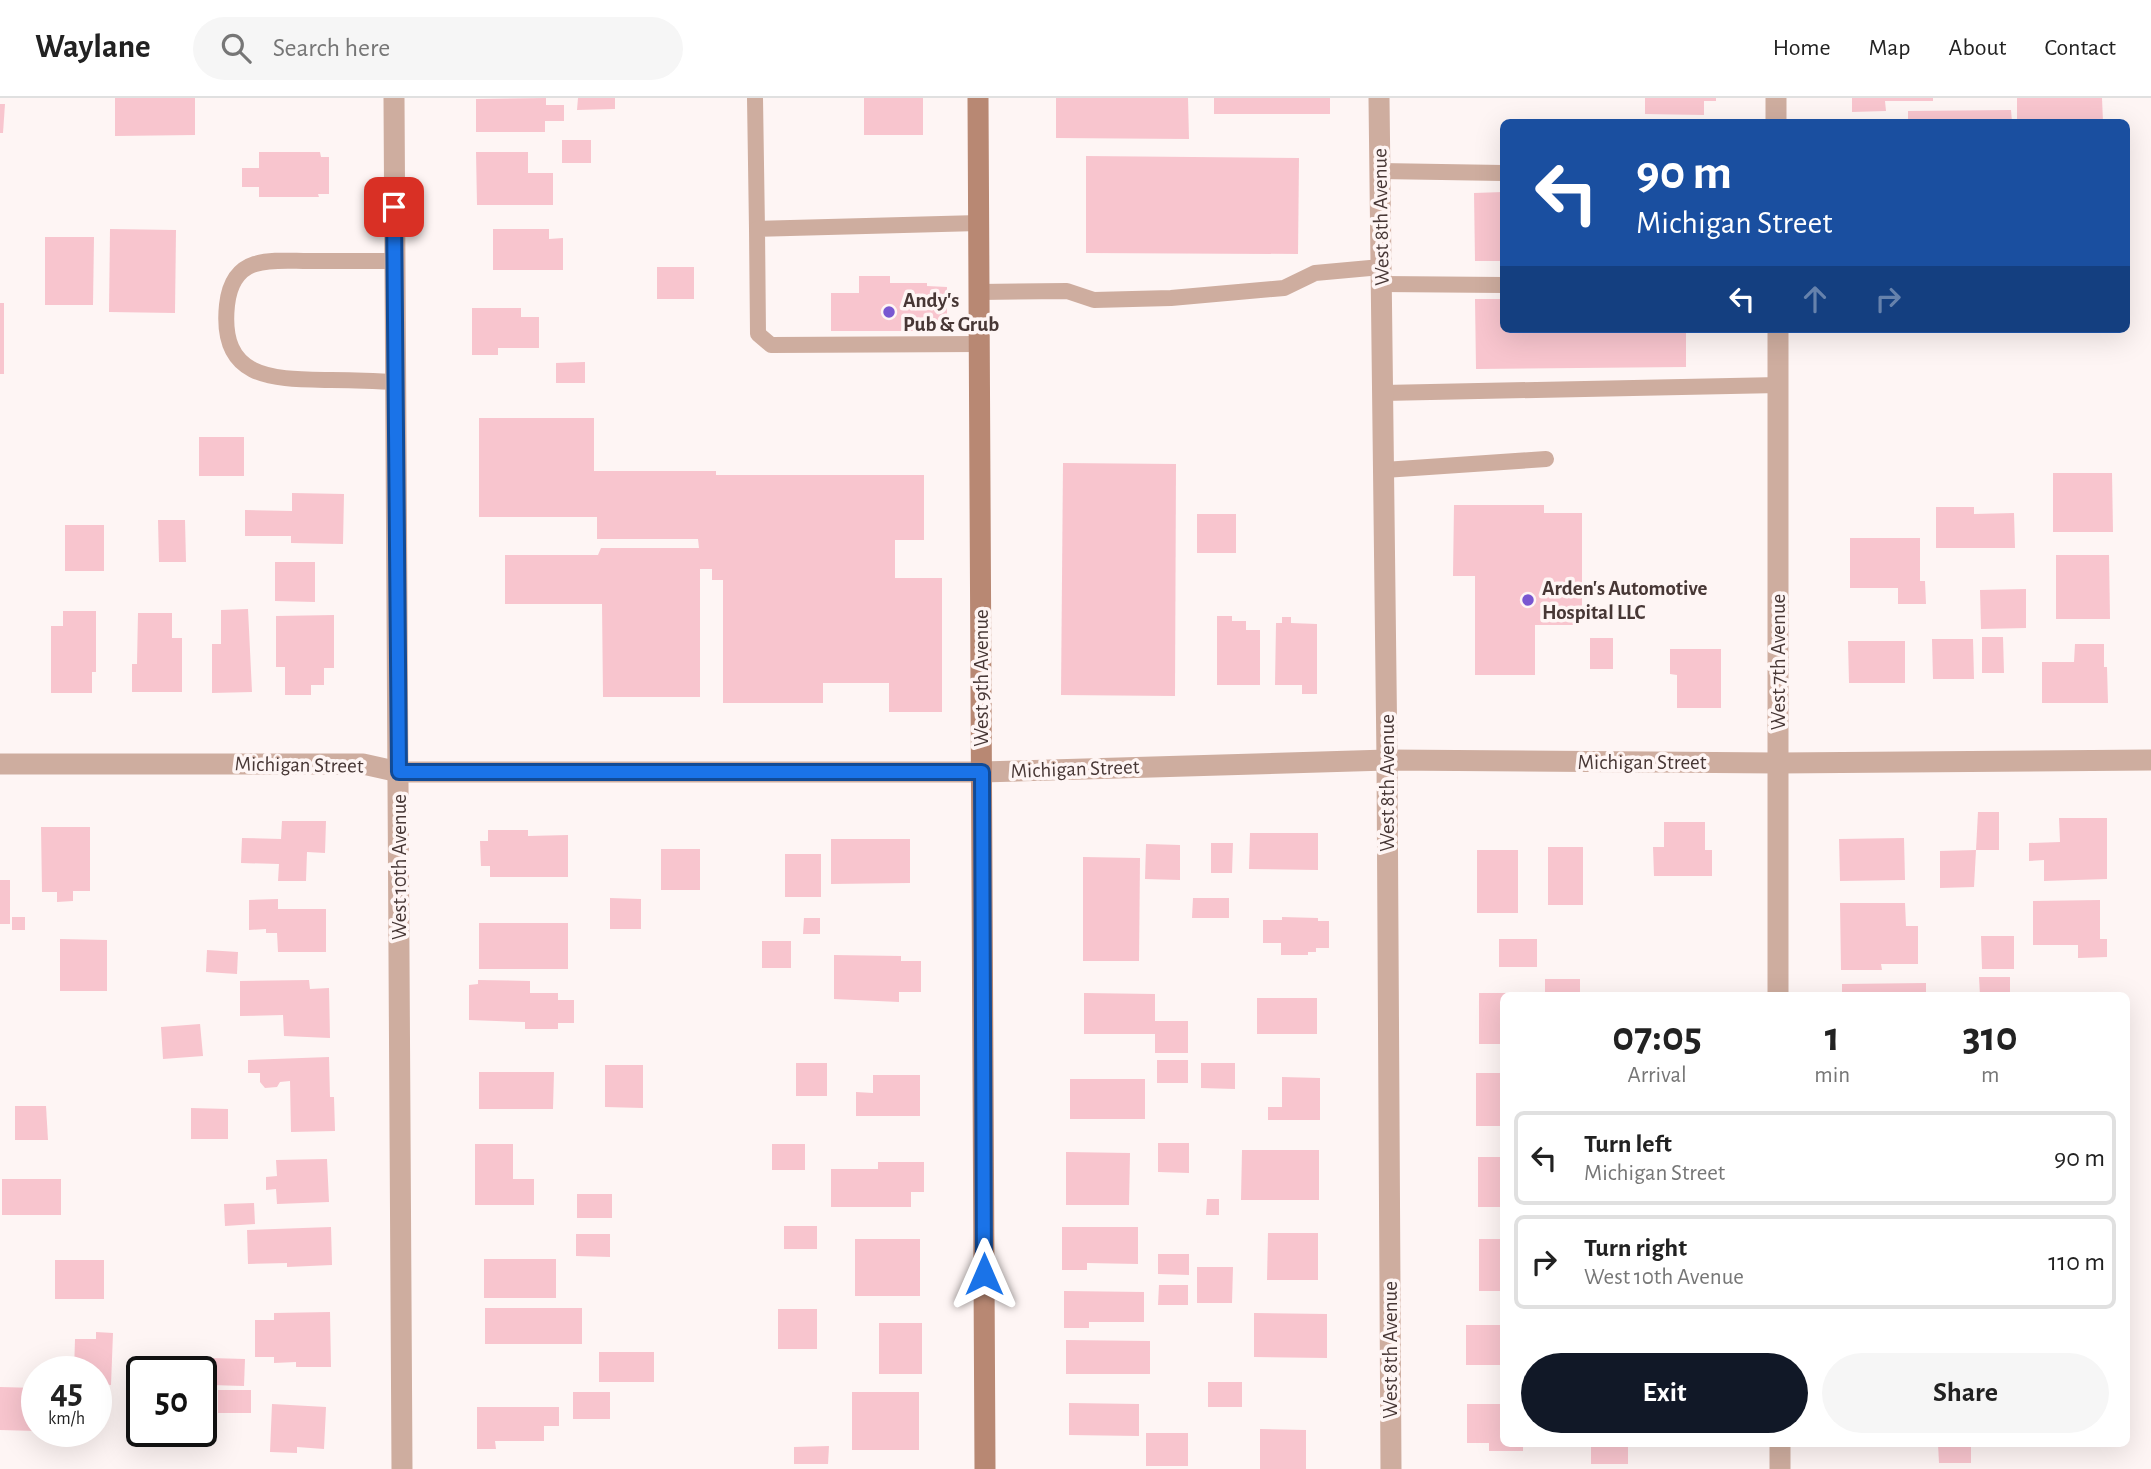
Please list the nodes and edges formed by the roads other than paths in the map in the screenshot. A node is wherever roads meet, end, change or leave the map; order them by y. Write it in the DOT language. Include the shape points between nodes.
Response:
graph roads {
  1 [pos="394,98"];
  2 [pos="755,98"];
  3 [pos="978,98"];
  4 [pos="1379,98"];
  5 [pos="1776,98"];
  6 [pos="1776,119"];
  7 [pos="1380,171"];
  8 [pos="1500,173"];
  9 [pos="979,223"];
  10 [pos="757,229"];
  11 [pos="394,261"];
  12 [pos="1382,276"];
  13 [pos="1500,285"];
  14 [pos="979,292"];
  15 [pos="1778,333"];
  16 [pos="979,344"];
  17 [pos="395,382"];
  18 [pos="1779,385"];
  19 [pos="1383,393"];
  20 [pos="1546,459"];
  21 [pos="1384,470"];
  22 [pos="1387,760"];
  23 [pos="2151,760"];
  24 [pos="1777,763"];
  25 [pos="0,764"];
  26 [pos="399,772"];
  27 [pos="982,772"];
  28 [pos="1778,992"];
  29 [pos="1780,1447"];
  30 [pos="402,1469"];
  31 [pos="985,1469"];
  32 [pos="1391,1469"];
  33 [pos="1780,1469"];
  1 -- 11 [label="street, West 10th Avenue"];
  2 -- 10 [label="lane"];
  3 -- 9 [label="main road, West 9th Avenue"];
  4 -- 7 [label="street, West 8th Avenue"];
  5 -- 6 [label="street"];
  7 -- 8 [label="lane"];
  7 -- 12 [label="street, West 8th Avenue"];
  9 -- 10 [label="lane"];
  9 -- 14 [label="main road, West 9th Avenue"];
  10 -- 16 [label="lane" via="758,334 771,345"];
  11 -- 17 [label="street, West 10th Avenue"];
  11 -- 17 [label="lane" via="254,264 237,275 226,309 227,340 253,371 285,380"];
  12 -- 13 [label="lane"];
  12 -- 14 [label="lane" via="1315,273 1284,288 1171,298 1094,300 1067,291"];
  12 -- 19 [label="street, West 8th Avenue"];
  14 -- 16 [label="main road, West 9th Avenue"];
  15 -- 18 [label="street, West 7th Avenue"];
  16 -- 27 [label="main road, West 9th Avenue"];
  17 -- 26 [label="street, West 10th Avenue"];
  18 -- 19 [label="lane"];
  18 -- 24 [label="street, West 7th Avenue"];
  19 -- 21 [label="street, West 8th Avenue"];
  20 -- 21 [label="lane"];
  21 -- 22 [label="street, West 8th Avenue"];
  22 -- 24 [label="street, Michigan Street"];
  22 -- 27 [label="street, Michigan Street"];
  22 -- 32 [label="street, West 8th Avenue"];
  23 -- 24 [label="street, Michigan Street"];
  24 -- 28 [label="street, West 7th Avenue"];
  25 -- 26 [label="street, Michigan Street" via="363,764"];
  26 -- 27 [label="street, Michigan Street"];
  26 -- 30 [label="street, West 10th Avenue"];
  27 -- 31 [label="main road, West 9th Avenue"];
  29 -- 33 [label="street"];
}
